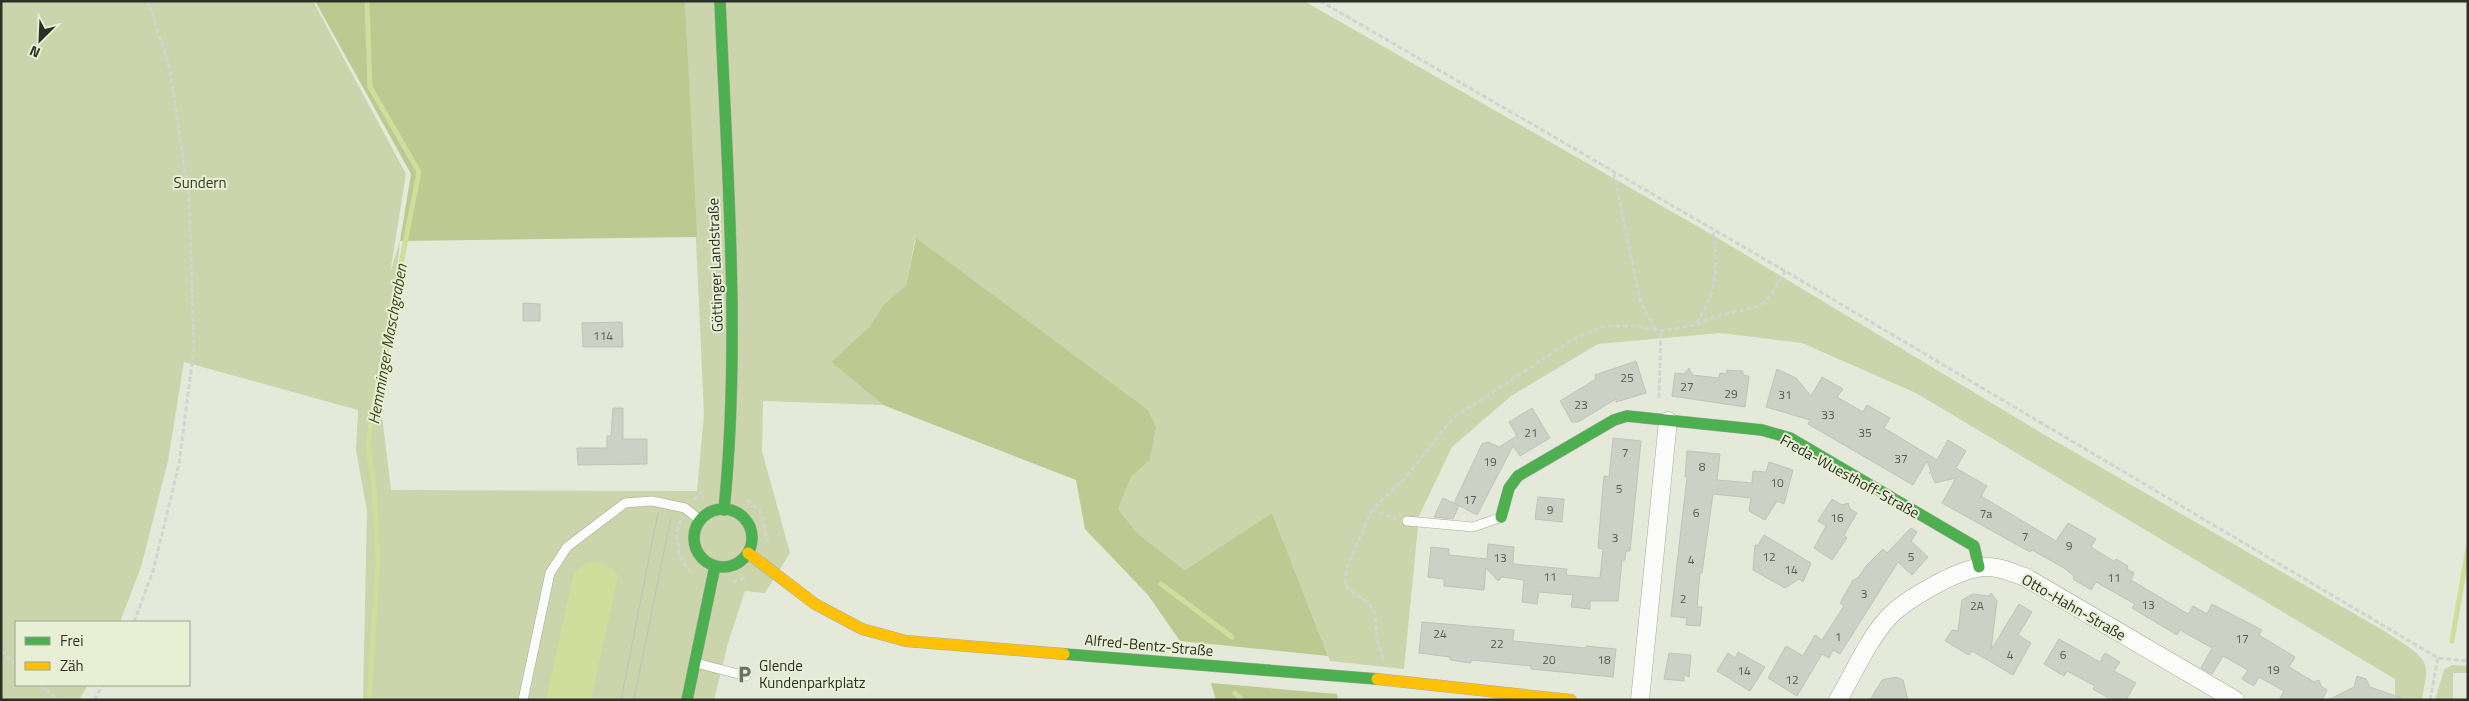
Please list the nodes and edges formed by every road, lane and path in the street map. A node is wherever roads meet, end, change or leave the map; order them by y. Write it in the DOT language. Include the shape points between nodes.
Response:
graph roads {
  1 [pos="148,1"];
  2 [pos="720,1"];
  3 [pos="1320,1"];
  4 [pos="1614,172"];
  5 [pos="1712,229"];
  6 [pos="1784,271"];
  7 [pos="1695,325"];
  8 [pos="1655,330"];
  9 [pos="1661,331"];
  10 [pos="1663,420"];
  11 [pos="727,486"];
  12 [pos="685,508"];
  13 [pos="724,510"];
  14 [pos="1372,510"];
  15 [pos="1501,517"];
  16 [pos="1407,520"];
  17 [pos="701,521"];
  18 [pos="748,553"];
  19 [pos="715,566"];
  20 [pos="766,566"];
  21 [pos="1978,567"];
  22 [pos="710,587"];
  23 [pos="134,621"];
  24 [pos="1,651"];
  25 [pos="2438,658"];
  26 [pos="2468,661"];
  27 [pos="15,663"];
  28 [pos="695,663"];
  29 [pos="746,676"];
  30 [pos="1380,681"];
  31 [pos="41,686"];
  32 [pos="102,686"];
  33 [pos="59,700"];
  34 [pos="94,700"];
  35 [pos="523,700"];
  36 [pos="687,700"];
  37 [pos="1571,700"];
  38 [pos="1640,700"];
  39 [pos="1838,700"];
  40 [pos="2235,700"];
  41 [pos="2430,700"];
  1 -- 23 [label="path" via="170,69 189,200 194,348 179,464 153,571"];
  2 -- 11 [label="street, Göttinger Landstraße" via="732,298 732,412"];
  3 -- 4 [label="path"];
  4 -- 5 [label="path"];
  4 -- 8 [label="path" via="1641,302"];
  5 -- 6 [label="path"];
  5 -- 7 [label="path" via="1716,247 1712,297"];
  6 -- 7 [label="path" via="1773,292 1761,305 1722,314"];
  6 -- 25 [label="path"];
  7 -- 9 [label="path"];
  8 -- 9 [label="path"];
  8 -- 14 [label="path" via="1637,326 1604,326 1577,337 1453,418 1407,476"];
  9 -- 10 [label="path"];
  10 -- 15 [label="street, Freda-Wuesthoff-Straße" via="1627,416 1614,420 1518,476 1509,488"];
  10 -- 21 [label="street, Freda-Wuesthoff-Straße" via="1762,430 1790,438 1974,546"];
  10 -- 38 [label="street"];
  11 -- 12 [label="path" via="706,483 703,492"];
  11 -- 13 [label="street, Göttinger Landstraße"];
  11 -- 20 [label="path" via="744,488 747,501 760,511 769,548 776,553"];
  12 -- 17 [label="lane"];
  12 -- 22 [label="path" via="677,531 679,555 691,570 692,585"];
  12 -- 35 [label="lane" via="652,501 625,503 567,547 550,573"];
  13 -- 17 [label="street" via="715,511"];
  13 -- 18 [label="street" via="736,512 751,529"];
  14 -- 16 [label="path" via="1387,517"];
  14 -- 30 [label="path" via="1346,569 1345,581 1348,590 1375,612 1376,638 1385,667"];
  15 -- 16 [label="lane" via="1473,527"];
  17 -- 19 [label="street" via="696,529 696,547 700,556"];
  18 -- 19 [label="street" via="731,566"];
  18 -- 20 [label="street, Alfred-Bentz-Straße"];
  19 -- 22 [label="street"];
  20 -- 22 [label="path" via="756,582 744,577 726,590"];
  20 -- 30 [label="street, Alfred-Bentz-Straße" via="815,604 862,629 906,641"];
  21 -- 39 [label="street, Otto-Hahn-Straße" via="1954,575 1900,607 1888,618"];
  21 -- 40 [label="street, Otto-Hahn-Straße" via="2001,568 2026,577"];
  22 -- 28 [label="street"];
  24 -- 27 [label="path"];
  25 -- 26 [label="path"];
  25 -- 41 [label="path"];
  28 -- 29 [label="lane"];
  28 -- 36 [label="street"];
  30 -- 37 [label="street, Alfred-Bentz-Straße"];
  31 -- 33 [label="path"];
  32 -- 34 [label="path"];
}
